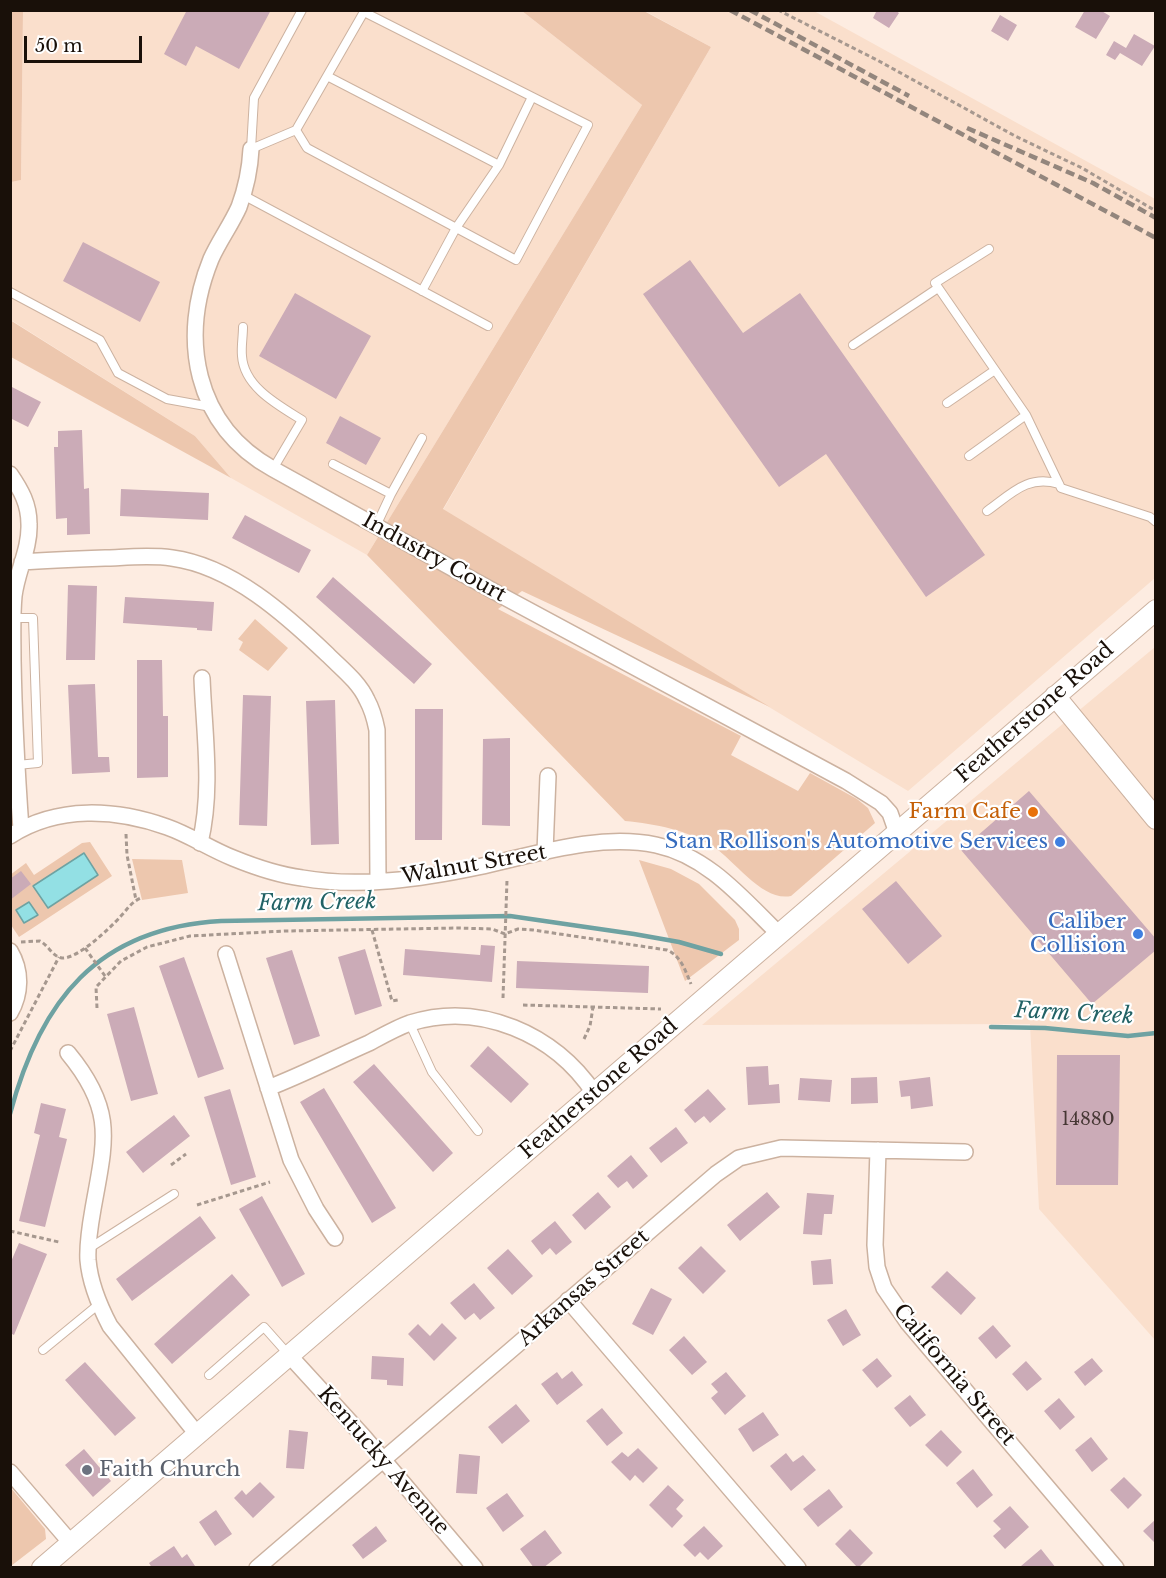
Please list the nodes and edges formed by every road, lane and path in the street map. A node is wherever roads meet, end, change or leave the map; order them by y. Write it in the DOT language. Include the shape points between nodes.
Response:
graph roads {
  1 [pos="302,10"];
  2 [pos="778,10"];
  3 [pos="364,11"];
  4 [pos="327,76"];
  5 [pos="532,97"];
  6 [pos="296,130"];
  7 [pos="251,149"];
  8 [pos="499,165"];
  9 [pos="243,195"];
  10 [pos="1155,212"];
  11 [pos="456,228"];
  12 [pos="989,249"];
  13 [pos="938,288"];
  14 [pos="422,291"];
  15 [pos="10,292"];
  16 [pos="488,326"];
  17 [pos="243,327"];
  18 [pos="853,345"];
  19 [pos="995,370"];
  20 [pos="947,403"];
  21 [pos="212,407"];
  22 [pos="1026,415"];
  23 [pos="422,438"];
  24 [pos="969,456"];
  25 [pos="333,464"];
  26 [pos="273,469"];
  27 [pos="10,474"];
  28 [pos="1059,484"];
  29 [pos="391,494"];
  30 [pos="987,511"];
  31 [pos="1155,522"];
  32 [pos="376,526"];
  33 [pos="22,562"];
  34 [pos="1155,610"];
  35 [pos="13,618"];
  36 [pos="12,640"];
  37 [pos="201,678"];
  38 [pos="1055,696"];
  39 [pos="17,765"];
  40 [pos="548,776"];
  41 [pos="1155,819"];
  42 [pos="16,833"];
  43 [pos="897,833"];
  44 [pos="126,834"];
  45 [pos="200,843"];
  46 [pos="545,852"];
  47 [pos="507,880"];
  48 [pos="378,881"];
  49 [pos="141,898"];
  50 [pos="136,900"];
  51 [pos="372,930"];
  52 [pos="505,932"];
  53 [pos="779,934"];
  54 [pos="14,945"];
  55 [pos="87,950"];
  56 [pos="226,954"];
  57 [pos="59,957"];
  58 [pos="105,975"];
  59 [pos="691,984"];
  60 [pos="503,998"];
  61 [pos="398,1000"];
  62 [pos="523,1005"];
  63 [pos="592,1007"];
  64 [pos="97,1008"];
  65 [pos="661,1009"];
  66 [pos="10,1013"];
  67 [pos="410,1024"];
  68 [pos="584,1039"];
  69 [pos="10,1051"];
  70 [pos="68,1053"];
  71 [pos="268,1088"];
  72 [pos="594,1093"];
  73 [pos="478,1131"];
  74 [pos="878,1150"];
  75 [pos="965,1152"];
  76 [pos="186,1155"];
  77 [pos="171,1165"];
  78 [pos="270,1182"];
  79 [pos="174,1194"];
  80 [pos="197,1205"];
  81 [pos="10,1231"];
  82 [pos="335,1238"];
  83 [pos="59,1242"];
  84 [pos="88,1249"];
  85 [pos="568,1300"];
  86 [pos="99,1304"];
  87 [pos="43,1350"];
  88 [pos="289,1355"];
  89 [pos="209,1375"];
  90 [pos="198,1434"];
  91 [pos="384,1460"];
  92 [pos="10,1472"];
  93 [pos="71,1543"];
  94 [pos="42,1568"];
  95 [pos="257,1568"];
  96 [pos="475,1568"];
  97 [pos="798,1568"];
  98 [pos="1116,1568"];
  1 -- 7 [label="lane" via="254,98"];
  2 -- 10 [label="path" via="1082,168"];
  3 -- 4 [label="lane"];
  3 -- 5 [label="lane"];
  4 -- 6 [label="lane"];
  4 -- 8 [label="lane"];
  5 -- 8 [label="lane"];
  5 -- 11 [label="lane" via="588,125 516,260"];
  6 -- 7 [label="lane"];
  6 -- 11 [label="lane" via="307,148"];
  7 -- 9 [label="street, Industry Court"];
  8 -- 11 [label="lane"];
  9 -- 14 [label="lane"];
  9 -- 21 [label="street, Industry Court" via="212,257 198,306 196,361"];
  11 -- 14 [label="lane"];
  12 -- 13 [label="lane" via="935,283"];
  13 -- 18 [label="lane"];
  13 -- 19 [label="lane"];
  14 -- 16 [label="lane"];
  15 -- 21 [label="lane" via="100,340 118,373 166,399"];
  17 -- 26 [label="lane" via="242,359 252,383 271,401 302,420"];
  19 -- 20 [label="lane"];
  19 -- 22 [label="lane"];
  21 -- 26 [label="street, Industry Court" via="233,439"];
  22 -- 24 [label="lane"];
  22 -- 28 [label="lane"];
  23 -- 29 [label="lane"];
  25 -- 29 [label="lane"];
  26 -- 32 [label="street, Industry Court"];
  27 -- 33 [label="street" via="24,494 29,524"];
  28 -- 30 [label="lane" via="1046,480 1026,483"];
  28 -- 31 [label="lane" via="1060,488 1150,517"];
  29 -- 32 [label="lane"];
  32 -- 43 [label="street, Industry Court" via="846,781 881,803 890,813"];
  33 -- 35 [label="street"];
  33 -- 48 [label="street" via="173,558 196,563 230,579 292,620 351,677 374,715"];
  34 -- 38 [label="street, Featherstone Road"];
  35 -- 36 [label="street"];
  35 -- 39 [label="lane" via="33,618 38,763"];
  36 -- 39 [label="street"];
  37 -- 45 [label="street" via="207,795"];
  38 -- 41 [label="street"];
  38 -- 43 [label="street, Featherstone Road"];
  39 -- 42 [label="street"];
  40 -- 46 [label="street"];
  42 -- 45 [label="street, Walnut Street" via="63,815 107,813 169,828"];
  43 -- 53 [label="street, Featherstone Road"];
  44 -- 50 [label="path"];
  45 -- 48 [label="street, Walnut Street" via="267,870 302,878 338,883"];
  46 -- 48 [label="street, Walnut Street" via="433,875"];
  46 -- 53 [label="street, Walnut Street" via="609,841 669,848 720,877"];
  47 -- 52 [label="path"];
  49 -- 50 [label="path"];
  50 -- 55 [label="path"];
  51 -- 52 [label="path" via="488,928"];
  51 -- 58 [label="path" via="190,936 140,950"];
  51 -- 61 [label="path" via="392,1001"];
  52 -- 59 [label="path" via="525,929 663,949 676,956"];
  52 -- 60 [label="path"];
  53 -- 72 [label="street, Featherstone Road"];
  54 -- 57 [label="path" via="43,943"];
  54 -- 66 [label="street" via="19,986"];
  55 -- 57 [label="path"];
  55 -- 58 [label="path"];
  56 -- 71 [label="street"];
  57 -- 69 [label="path"];
  58 -- 64 [label="path" via="95,989"];
  62 -- 63 [label="path"];
  63 -- 65 [label="path"];
  63 -- 68 [label="path"];
  67 -- 71 [label="street"];
  67 -- 72 [label="street" via="476,1017 522,1030 565,1057"];
  67 -- 73 [label="lane" via="442,1088"];
  70 -- 84 [label="street" via="89,1080 102,1113 104,1133"];
  71 -- 82 [label="street" via="295,1168"];
  72 -- 88 [label="street, Featherstone Road"];
  74 -- 75 [label="street, Arkansas Street"];
  74 -- 85 [label="street, Arkansas Street" via="781,1148 739,1158"];
  74 -- 98 [label="street, California Street" via="875,1257 884,1288 908,1323"];
  76 -- 77 [label="path"];
  78 -- 80 [label="path"];
  79 -- 84 [label="lane"];
  81 -- 83 [label="path"];
  84 -- 86 [label="street"];
  85 -- 91 [label="street, Arkansas Street"];
  85 -- 97 [label="street"];
  86 -- 87 [label="lane"];
  86 -- 90 [label="street" via="110,1326"];
  88 -- 89 [label="lane" via="264,1327"];
  88 -- 90 [label="street, Featherstone Road"];
  88 -- 91 [label="street, Kentucky Avenue"];
  90 -- 93 [label="street, Featherstone Road"];
  91 -- 95 [label="street, Arkansas Street"];
  91 -- 96 [label="street, Kentucky Avenue"];
  92 -- 93 [label="street"];
  93 -- 94 [label="street, Featherstone Road"];
}
